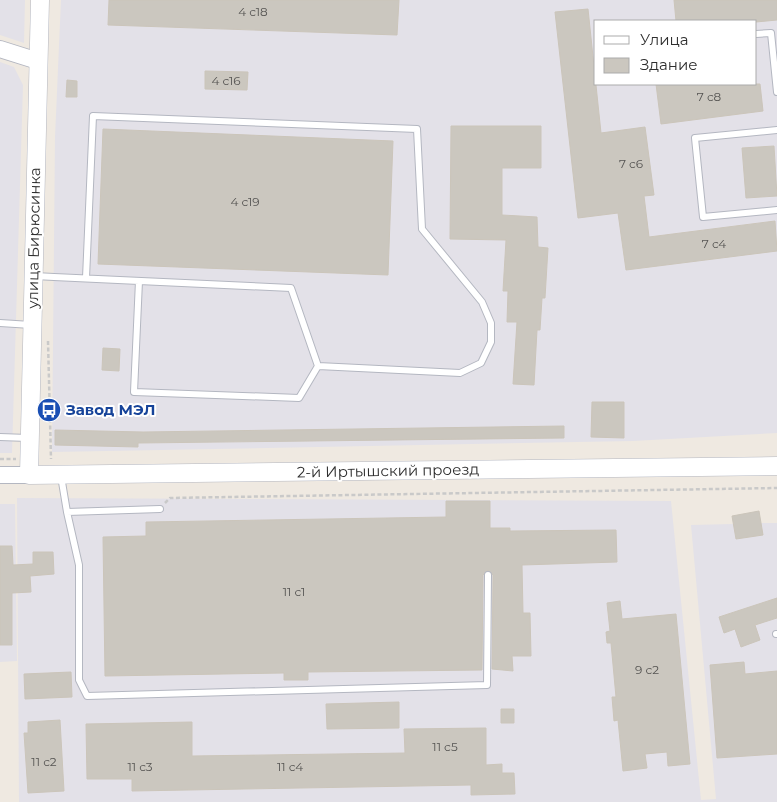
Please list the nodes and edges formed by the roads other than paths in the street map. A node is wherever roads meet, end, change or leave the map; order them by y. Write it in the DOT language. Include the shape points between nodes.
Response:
graph roads {
  1 [pos="40,0"];
  2 [pos="757,34"];
  3 [pos="0,49"];
  4 [pos="38,61"];
  5 [pos="777,92"];
  6 [pos="777,130"];
  7 [pos="777,210"];
  8 [pos="34,276"];
  9 [pos="86,278"];
  10 [pos="139,281"];
  11 [pos="0,323"];
  12 [pos="32,326"];
  13 [pos="318,366"];
  14 [pos="0,437"];
  15 [pos="29,438"];
  16 [pos="777,466"];
  17 [pos="29,475"];
  18 [pos="61,475"];
  19 [pos="0,476"];
  20 [pos="160,509"];
  21 [pos="67,512"];
  22 [pos="488,574"];
  1 -- 4 [label="main road, улица Бирюсинка"];
  2 -- 5 [label="lane" via="771,33"];
  3 -- 4 [label="street"];
  4 -- 8 [label="main road, улица Бирюсинка"];
  6 -- 7 [label="lane" via="695,138 703,218"];
  8 -- 9 [label="lane"];
  8 -- 12 [label="main road, улица Бирюсинка"];
  9 -- 10 [label="lane"];
  9 -- 13 [label="lane" via="93,116 417,129 422,229 482,302 491,322 491,342 481,363 460,373"];
  10 -- 13 [label="lane" via="291,288"];
  10 -- 13 [label="lane" via="134,392 299,398"];
  11 -- 12 [label="lane"];
  12 -- 15 [label="main road, улица Бирюсинка"];
  14 -- 15 [label="lane"];
  15 -- 17 [label="main road, улица Бирюсинка"];
  16 -- 18 [label="main road, 2-й Иртышский проезд"];
  17 -- 18 [label="main road, 2-й Иртышский проезд"];
  17 -- 19 [label="street, 2-й Иртышский проезд"];
  18 -- 21 [label="lane"];
  20 -- 21 [label="lane"];
  21 -- 22 [label="lane" via="79,566 79,680 87,696 488,685"];
}
